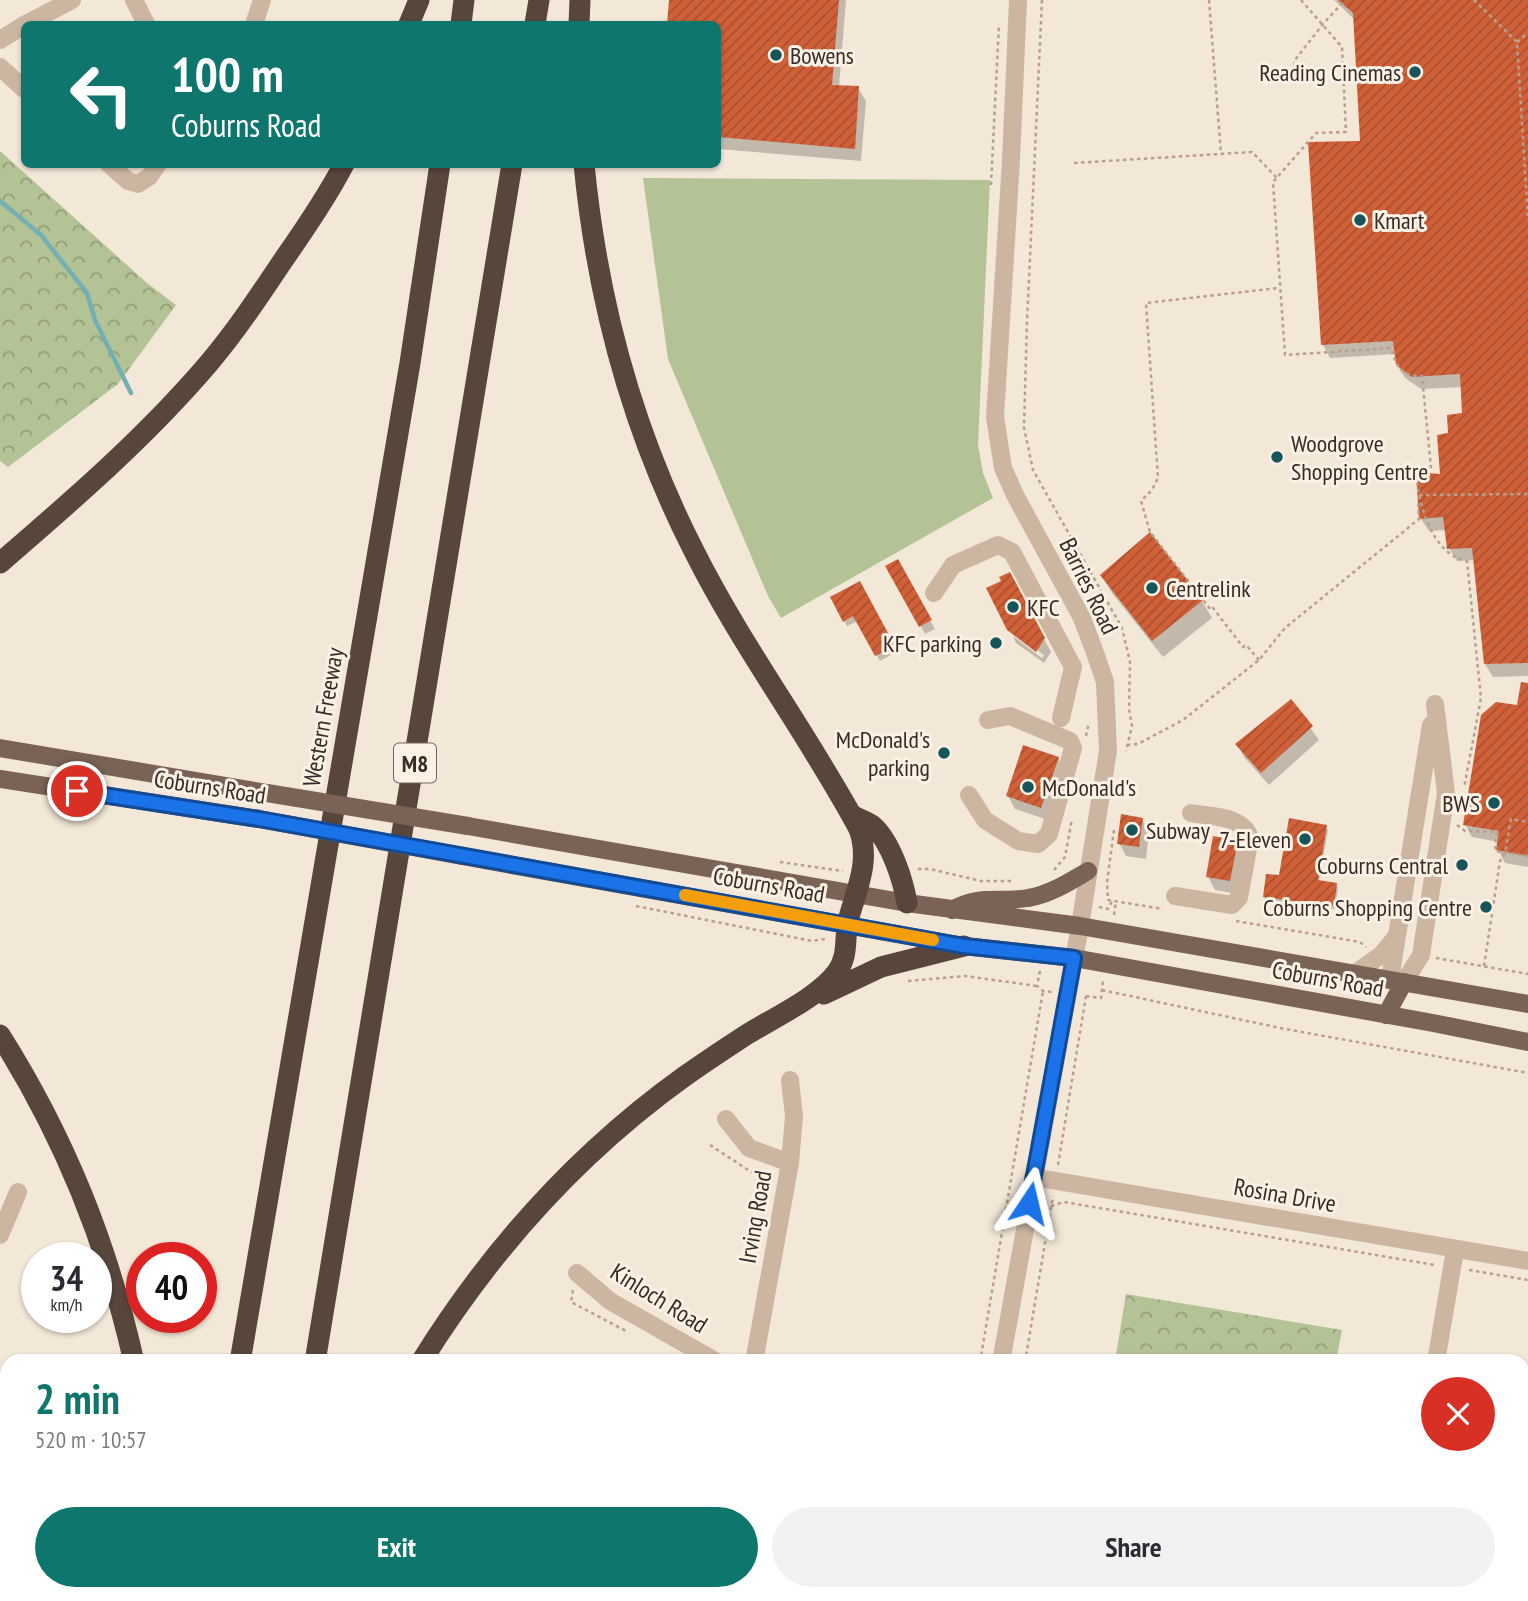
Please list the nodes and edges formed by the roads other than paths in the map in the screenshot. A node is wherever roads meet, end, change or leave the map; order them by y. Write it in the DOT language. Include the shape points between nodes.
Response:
graph roads {
  1 [pos="72,0"];
  2 [pos="134,0"];
  3 [pos="262,0"];
  4 [pos="419,0"];
  5 [pos="464,0"];
  6 [pos="539,0"];
  7 [pos="580,0"];
  8 [pos="1018,0"];
  9 [pos="33,21"];
  10 [pos="144,21"];
  11 [pos="255,21"];
  12 [pos="410,21"];
  13 [pos="461,21"];
  14 [pos="536,21"];
  15 [pos="579,21"];
  16 [pos="21,27"];
  17 [pos="0,40"];
  18 [pos="0,67"];
  19 [pos="21,86"];
  20 [pos="113,168"];
  21 [pos="155,168"];
  22 [pos="342,168"];
  23 [pos="439,168"];
  24 [pos="511,168"];
  25 [pos="584,168"];
  26 [pos="0,563"];
  27 [pos="934,593"];
  28 [pos="1061,718"];
  29 [pos="988,720"];
  30 [pos="0,748"];
  31 [pos="0,779"];
  32 [pos="969,795"];
  33 [pos="1191,813"];
  34 [pos="853,816"];
  35 [pos="1412,838"];
  36 [pos="1438,842"];
  37 [pos="1088,871"];
  38 [pos="860,883"];
  39 [pos="1431,890"];
  40 [pos="907,902"];
  41 [pos="1174,904"];
  42 [pos="952,910"];
  43 [pos="1080,926"];
  44 [pos="1397,930"];
  45 [pos="848,932"];
  46 [pos="964,946"];
  47 [pos="1074,958"];
  48 [pos="1354,974"];
  49 [pos="1397,981"];
  50 [pos="1528,998"];
  51 [pos="1500,999"];
  52 [pos="1528,1004"];
  53 [pos="789,1010"];
  54 [pos="1386,1014"];
  55 [pos="0,1035"];
  56 [pos="1528,1042"];
  57 [pos="790,1080"];
  58 [pos="726,1119"];
  59 [pos="790,1163"];
  60 [pos="1033,1177"];
  61 [pos="18,1192"];
  62 [pos="0,1236"];
  63 [pos="1454,1258"];
  64 [pos="1528,1261"];
  65 [pos="577,1273"];
  66 [pos="132,1354"];
  67 [pos="241,1354"];
  68 [pos="316,1354"];
  69 [pos="426,1354"];
  70 [pos="704,1354"];
  71 [pos="755,1354"];
  72 [pos="1002,1354"];
  73 [pos="1437,1354"];
  1 -- 9 [label="street"];
  2 -- 10 [label="street"];
  3 -- 11 [label="street"];
  4 -- 12 [label="highway"];
  5 -- 13 [label="highway"];
  6 -- 14 [label="highway"];
  7 -- 15 [label="highway"];
  8 -- 37 [label="street, Barries Road" via="995,417 1003,468 1082,618 1105,682 1108,751"];
  16 -- 17 [label="street"];
  18 -- 19 [label="street"];
  20 -- 21 [label="street" via="138,184"];
  22 -- 26 [label="highway" via="296,242 210,362 102,475"];
  23 -- 67 [label="highway, Western Freeway" via="406,391"];
  24 -- 68 [label="highway, M8"];
  25 -- 34 [label="highway" via="594,247 611,326 658,471 723,604"];
  27 -- 28 [label="street" via="953,565 998,545 1012,552 1073,667"];
  29 -- 32 [label="street" via="1010,716 1070,741 1073,748 1049,834 1038,844 1018,841 985,820"];
  30 -- 38 [label="main road, Coburns Road, bridge" via="468,826"];
  31 -- 45 [label="main road, Coburns Road, bridge" via="259,819"];
  33 -- 41 [label="street" via="1240,822 1247,828 1250,838 1239,898 1232,905"];
  34 -- 38 [label="highway" via="863,840"];
  34 -- 40 [label="highway" via="873,826 887,847"];
  35 -- 36 [label="street"];
  35 -- 36 [label="street" via="1435,704 1446,793"];
  35 -- 44 [label="street"];
  36 -- 39 [label="street"];
  37 -- 42 [label="main road" via="1043,894 978,899"];
  37 -- 43 [label="street, Barries Road"];
  38 -- 40 [label="main road, Coburns Road"];
  38 -- 45 [label="highway"];
  39 -- 44 [label="street" via="1418,889"];
  39 -- 49 [label="street" via="1421,955"];
  40 -- 42 [label="main road, Coburns Road"];
  42 -- 43 [label="main road, Coburns Road"];
  43 -- 47 [label="street, Barries Road"];
  43 -- 48 [label="main road, Coburns Road"];
  44 -- 48 [label="street" via="1381,956"];
  44 -- 49 [label="street"];
  45 -- 46 [label="main road, Coburns Road"];
  45 -- 53 [label="highway" via="843,963 836,974"];
  46 -- 47 [label="main road, Coburns Road"];
  46 -- 53 [label="highway" via="881,967"];
  47 -- 54 [label="main road, Coburns Road"];
  47 -- 60 [label="street, Barries Road"];
  48 -- 49 [label="main road, Coburns Road"];
  49 -- 51 [label="main road, Coburns Road"];
  49 -- 54 [label="main road"];
  50 -- 51 [label="street, Coburns Road"];
  51 -- 52 [label="main road, Coburns Road"];
  53 -- 69 [label="highway" via="684,1076 604,1141 522,1223"];
  54 -- 56 [label="main road, Coburns Road"];
  55 -- 66 [label="highway" via="41,1103 82,1192 111,1270"];
  57 -- 59 [label="street, Irving Road" via="794,1116"];
  58 -- 59 [label="street" via="749,1148"];
  59 -- 71 [label="street, Irving Road"];
  60 -- 63 [label="street, Rosina Drive"];
  60 -- 72 [label="street, Barries Road"];
  61 -- 62 [label="street"];
  63 -- 64 [label="street, Rosina Drive"];
  63 -- 73 [label="street"];
  65 -- 70 [label="street, Kinloch Road" via="610,1300"];
}
